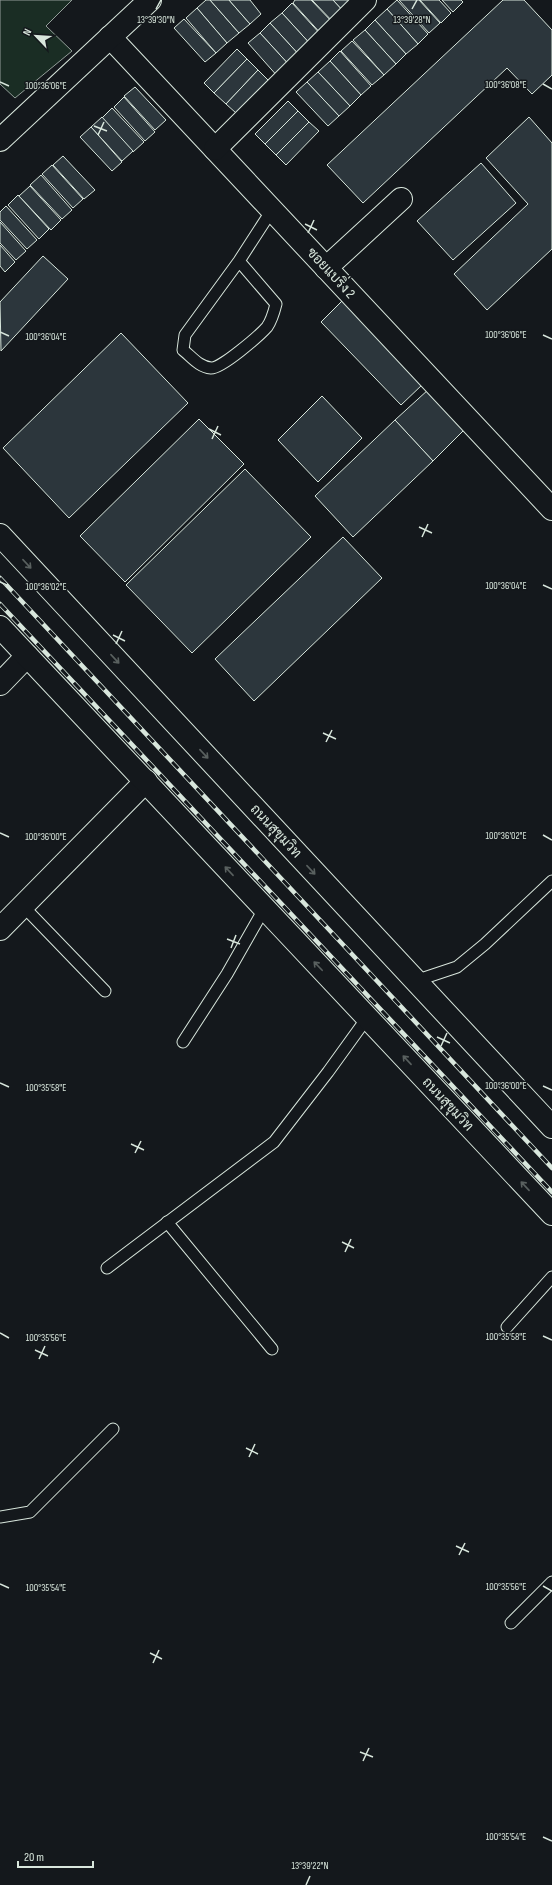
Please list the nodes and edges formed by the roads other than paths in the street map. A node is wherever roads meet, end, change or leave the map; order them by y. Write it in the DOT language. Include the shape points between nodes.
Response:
graph roads {
  1 [pos="150,0"];
  2 [pos="365,0"];
  3 [pos="110,37"];
  4 [pos="0,140"];
  5 [pos="215,149"];
  6 [pos="400,199"];
  7 [pos="272,210"];
  8 [pos="239,261"];
  9 [pos="326,268"];
  10 [pos="552,510"];
  11 [pos="0,535"];
  12 [pos="0,627"];
  13 [pos="27,656"];
  14 [pos="0,684"];
  15 [pos="146,781"];
  16 [pos="552,881"];
  17 [pos="23,906"];
  18 [pos="264,909"];
  19 [pos="0,930"];
  20 [pos="415,981"];
  21 [pos="105,991"];
  22 [pos="367,1018"];
  23 [pos="183,1042"];
  24 [pos="552,1127"];
  25 [pos="552,1214"];
  26 [pos="167,1222"];
  27 [pos="107,1268"];
  28 [pos="552,1277"];
  29 [pos="507,1327"];
  30 [pos="272,1349"];
  31 [pos="113,1429"];
  32 [pos="0,1517"];
  33 [pos="552,1582"];
  34 [pos="511,1623"];
  1 -- 3 [label="main road"];
  2 -- 5 [label="main road"];
  3 -- 4 [label="main road"];
  3 -- 5 [label="main road, ซอยแบริ่ง 2"];
  5 -- 7 [label="main road, ซอยแบริ่ง 2"];
  6 -- 9 [label="main road"];
  7 -- 8 [label="lane"];
  7 -- 9 [label="main road, ซอยแบริ่ง 2"];
  8 -- 8 [label="lane" via="276,304 274,315 267,327 224,364 213,369 202,367 183,350 185,335"];
  9 -- 10 [label="main road, ซอยแบริ่ง 2"];
  11 -- 20 [label="main road, ถนนสุขุมวิท, one-way"];
  12 -- 13 [label="main road, ถนนสุขุมวิท"];
  13 -- 14 [label="main road"];
  13 -- 15 [label="main road, ถนนสุขุมวิท"];
  15 -- 17 [label="main road"];
  18 -- 15 [label="main road, ถนนสุขุมวิท, one-way"];
  16 -- 20 [label="lane" via="457,967"];
  17 -- 19 [label="main road"];
  17 -- 21 [label="lane"];
  22 -- 18 [label="main road, ถนนสุขุมวิท, one-way"];
  18 -- 23 [label="lane" via="227,974"];
  20 -- 24 [label="main road, ถนนสุขุมวิท"];
  25 -- 22 [label="main road, ถนนสุขุมวิท, one-way"];
  22 -- 26 [label="lane" via="274,1142"];
  26 -- 27 [label="lane"];
  26 -- 30 [label="lane"];
  28 -- 29 [label="lane"];
  31 -- 32 [label="lane" via="30,1512"];
  33 -- 34 [label="lane"];
}
